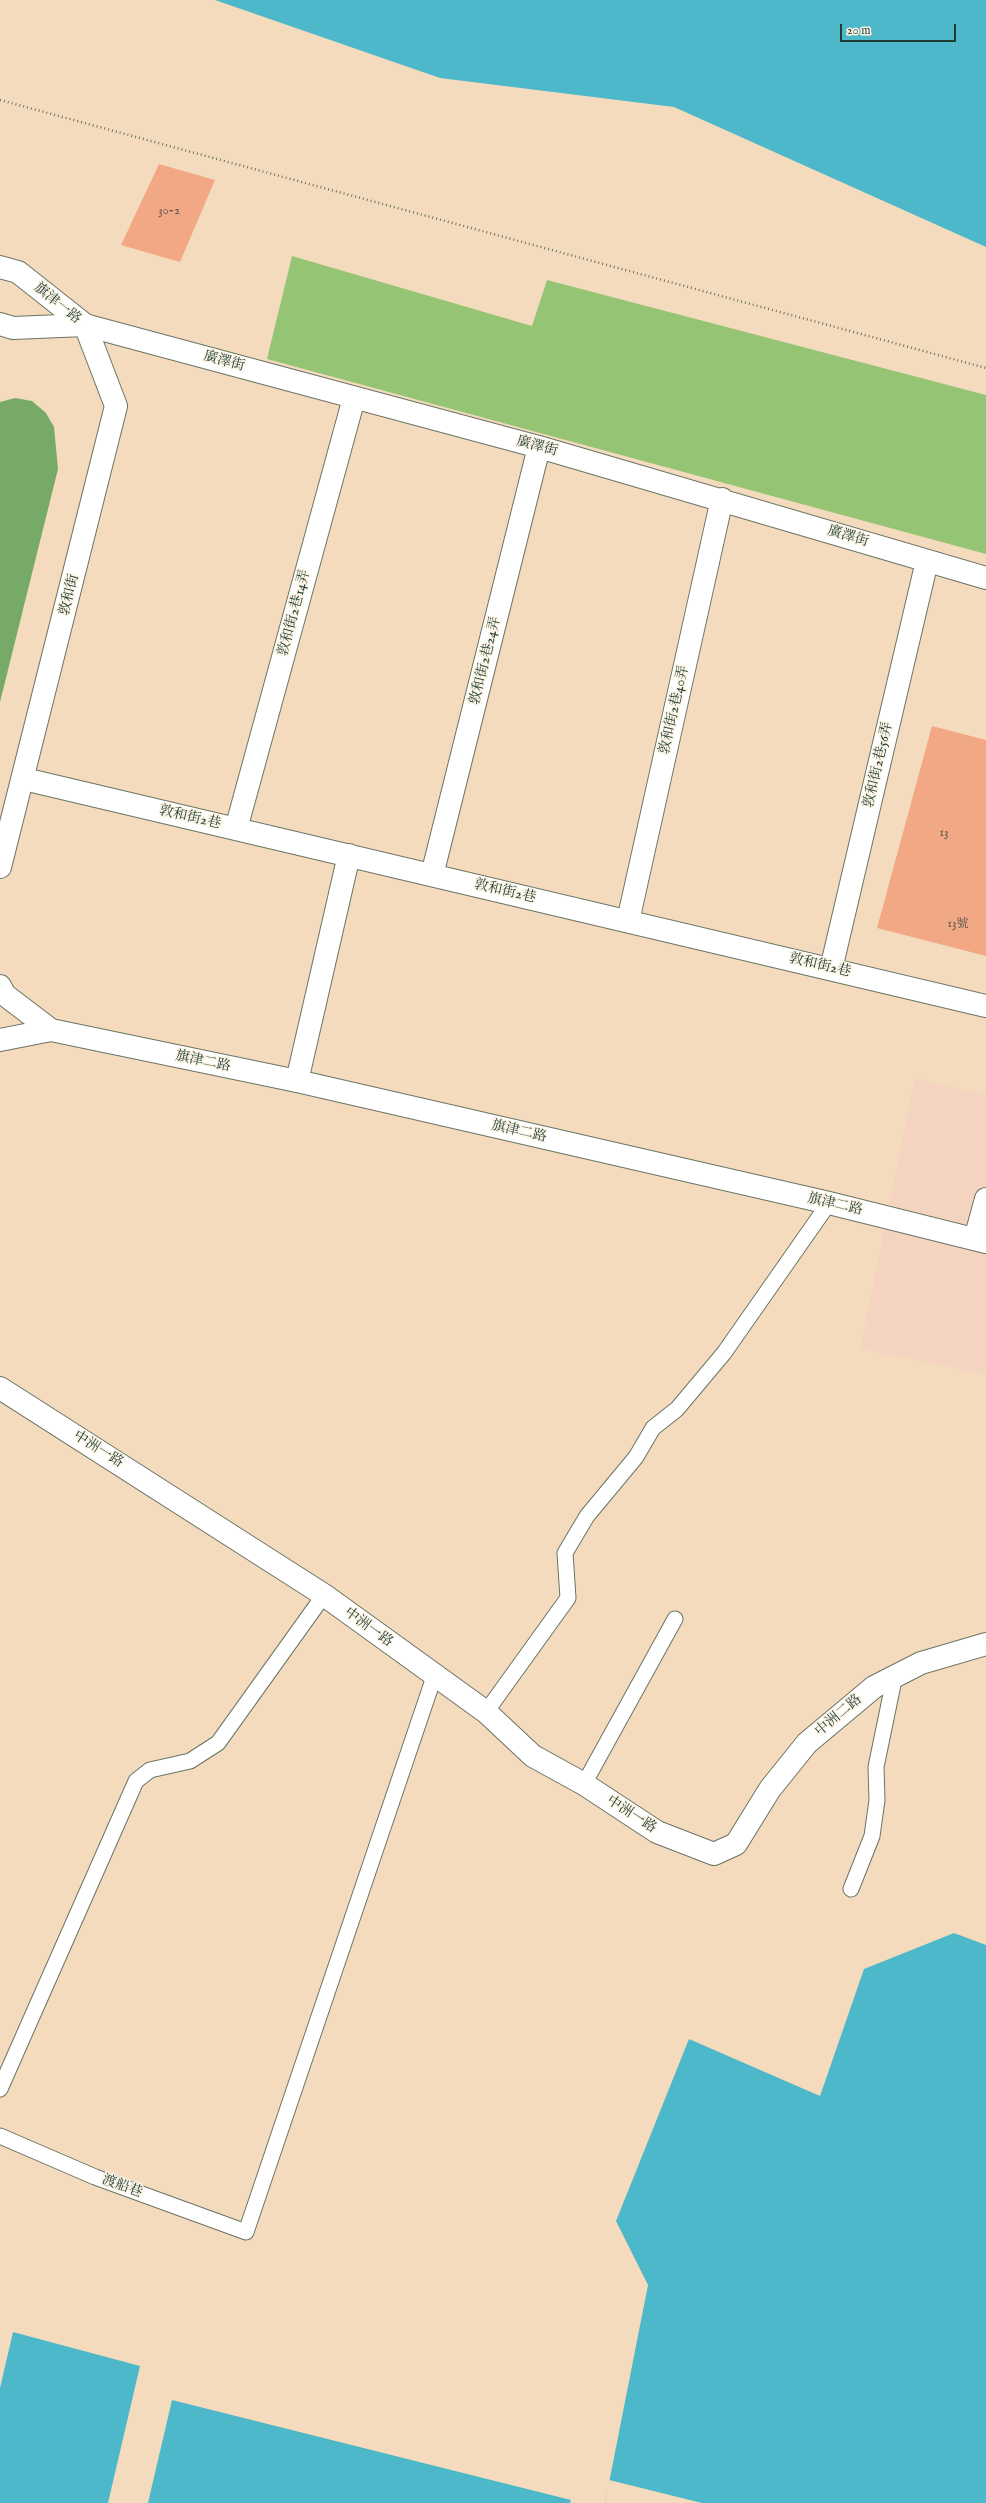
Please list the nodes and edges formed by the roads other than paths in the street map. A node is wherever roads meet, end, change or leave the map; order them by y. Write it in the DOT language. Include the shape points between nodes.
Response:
graph roads {
  1 [pos="0,267"];
  2 [pos="0,324"];
  3 [pos="85,325"];
  4 [pos="354,398"];
  5 [pos="539,448"];
  6 [pos="722,499"];
  7 [pos="926,561"];
  8 [pos="986,578"];
  9 [pos="24,779"];
  10 [pos="236,829"];
  11 [pos="349,856"];
  12 [pos="0,867"];
  13 [pos="432,875"];
  14 [pos="628,921"];
  15 [pos="831,969"];
  16 [pos="0,986"];
  17 [pos="986,1006"];
  18 [pos="51,1030"];
  19 [pos="0,1040"];
  20 [pos="297,1081"];
  21 [pos="986,1199"];
  22 [pos="829,1203"];
  23 [pos="981,1241"];
  24 [pos="0,1388"];
  25 [pos="324,1595"];
  26 [pos="675,1620"];
  27 [pos="986,1644"];
  28 [pos="895,1675"];
  29 [pos="434,1677"];
  30 [pos="486,1712"];
  31 [pos="584,1784"];
  32 [pos="736,1844"];
  33 [pos="851,1889"];
  34 [pos="0,2089"];
  35 [pos="0,2136"];
  1 -- 3 [label="street, 旗津一路" via="18,272"];
  2 -- 3 [label="street, 旗津一路" via="12,328"];
  3 -- 4 [label="street, 廣澤街"];
  3 -- 9 [label="street, 敦和街" via="116,406"];
  4 -- 5 [label="street, 廣澤街"];
  4 -- 10 [label="street, 敦和街2巷14弄"];
  5 -- 6 [label="street, 廣澤街"];
  5 -- 13 [label="street, 敦和街2巷24弄"];
  6 -- 7 [label="street, 廣澤街"];
  6 -- 14 [label="street, 敦和街2巷40弄"];
  7 -- 8 [label="street, 廣澤街"];
  7 -- 15 [label="street, 敦和街2巷56弄"];
  9 -- 10 [label="street, 敦和街2巷"];
  9 -- 12 [label="street, 敦和街"];
  10 -- 11 [label="street, 敦和街2巷"];
  11 -- 13 [label="street, 敦和街2巷"];
  11 -- 20 [label="street"];
  13 -- 14 [label="street, 敦和街2巷"];
  14 -- 15 [label="street, 敦和街2巷"];
  15 -- 17 [label="street, 敦和街2巷"];
  16 -- 18 [label="street" via="5,995"];
  18 -- 19 [label="street"];
  18 -- 20 [label="street, 旗津二路"];
  20 -- 22 [label="street, 旗津二路"];
  21 -- 23 [label="street"];
  22 -- 23 [label="street, 旗津二路"];
  22 -- 30 [label="lane" via="724,1353 676,1409 653,1428 636,1457 587,1516 565,1553 568,1598"];
  24 -- 25 [label="street, 中洲一路"];
  25 -- 29 [label="street, 中洲一路"];
  25 -- 34 [label="lane" via="218,1743 190,1761 150,1770 136,1781"];
  26 -- 31 [label="lane"];
  27 -- 28 [label="street, 中洲二路" via="921,1663"];
  28 -- 32 [label="street, 中洲二路" via="874,1687 807,1743 770,1789"];
  28 -- 33 [label="lane" via="876,1767 877,1800 872,1836"];
  29 -- 30 [label="street, 中洲一路"];
  29 -- 35 [label="lane, 渡船巷" via="246,2232 96,2177"];
  30 -- 31 [label="street, 中洲一路" via="533,1756"];
  31 -- 32 [label="street, 中洲一路" via="657,1832 714,1854"];
}
